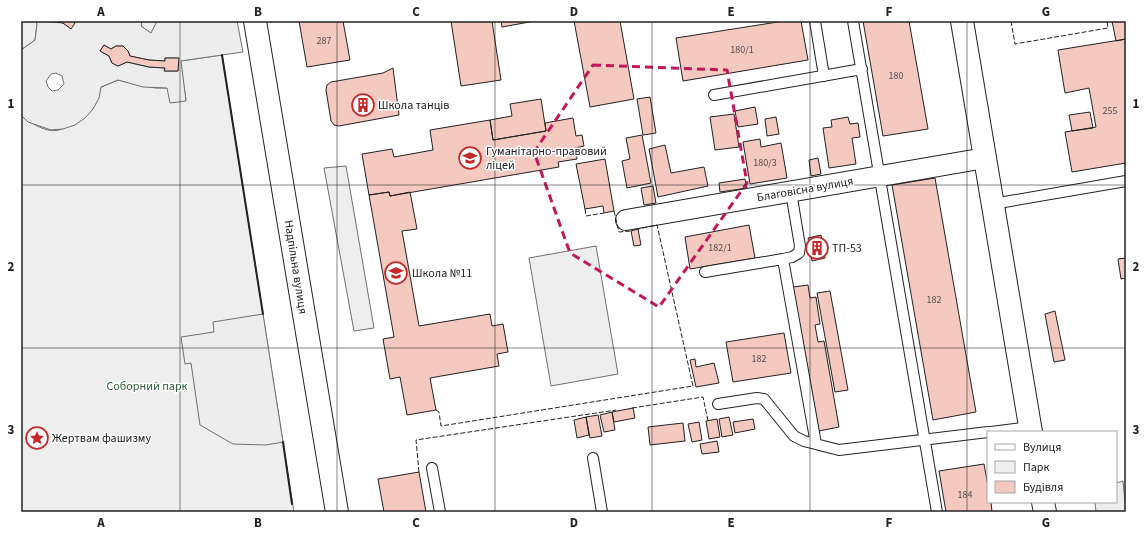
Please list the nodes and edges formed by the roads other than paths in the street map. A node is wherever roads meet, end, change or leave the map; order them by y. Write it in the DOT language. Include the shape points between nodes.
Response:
graph roads {
  1 [pos="255,21"];
  2 [pos="815,21"];
  3 [pos="854,21"];
  4 [pos="962,21"];
  5 [pos="862,69"];
  6 [pos="824,76"];
  7 [pos="714,95"];
  8 [pos="985,158"];
  9 [pos="880,177"];
  10 [pos="1126,181"];
  11 [pos="791,192"];
  12 [pos="993,204"];
  13 [pos="626,220"];
  14 [pos="783,259"];
  15 [pos="705,272"];
  16 [pos="718,404"];
  17 [pos="1031,430"];
  18 [pos="1011,431"];
  19 [pos="987,432"];
  20 [pos="925,440"];
  21 [pos="816,444"];
  22 [pos="593,458"];
  23 [pos="432,468"];
  24 [pos="337,512"];
  25 [pos="440,512"];
  26 [pos="602,512"];
  27 [pos="937,512"];
  1 -- 24 [label="main road, Надпільна вулиця"];
  2 -- 6 [label="lane"];
  3 -- 5 [label="lane"];
  4 -- 8 [label="main road"];
  5 -- 6 [label="lane"];
  5 -- 9 [label="lane"];
  6 -- 7 [label="lane"];
  8 -- 9 [label="street, Благовісна вулиця"];
  8 -- 12 [label="main road"];
  9 -- 11 [label="street, Благовісна вулиця"];
  9 -- 20 [label="lane"];
  10 -- 12 [label="lane"];
  11 -- 13 [label="street, Благовісна вулиця"];
  11 -- 14 [label="lane" via="800,246 799,253"];
  12 -- 17 [label="main road"];
  14 -- 15 [label="lane"];
  14 -- 21 [label="lane"];
  16 -- 21 [label="lane" via="764,399 794,436"];
  17 -- 18 [label="lane"];
  19 -- 20 [label="lane"];
  20 -- 21 [label="lane" via="847,450"];
  20 -- 27 [label="lane"];
  22 -- 26 [label="lane"];
  23 -- 25 [label="lane"];
}
